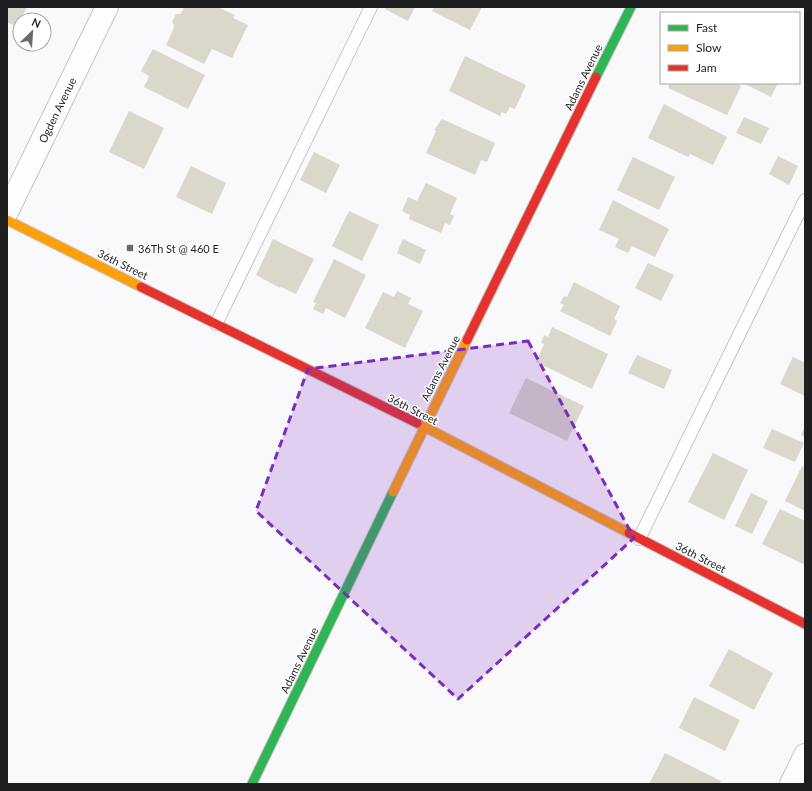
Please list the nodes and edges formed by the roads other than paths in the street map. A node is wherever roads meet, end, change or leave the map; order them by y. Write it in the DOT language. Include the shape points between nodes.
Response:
graph roads {
  1 [pos="107,7"];
  2 [pos="371,7"];
  3 [pos="631,7"];
  4 [pos="805,200"];
  5 [pos="7,212"];
  6 [pos="7,220"];
  7 [pos="216,324"];
  8 [pos="424,427"];
  9 [pos="639,539"];
  10 [pos="805,624"];
  11 [pos="805,755"];
  12 [pos="252,784"];
  13 [pos="791,784"];
  1 -- 5 [label="street, Ogden Avenue"];
  2 -- 7 [label="lane"];
  3 -- 8 [label="main road, Adams Avenue"];
  4 -- 9 [label="lane"];
  6 -- 7 [label="main road, 36th Street"];
  7 -- 8 [label="main road, 36th Street"];
  8 -- 9 [label="main road, 36th Street"];
  8 -- 12 [label="main road, Adams Avenue"];
  9 -- 10 [label="main road, 36th Street"];
  11 -- 13 [label="street"];
}
